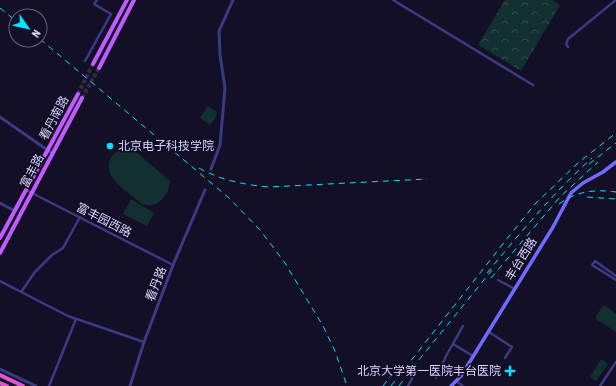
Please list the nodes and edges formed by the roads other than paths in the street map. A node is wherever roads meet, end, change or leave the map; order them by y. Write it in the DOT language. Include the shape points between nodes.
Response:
graph roads {
  1 [pos="97,0"];
  2 [pos="127,0"];
  3 [pos="134,0"];
  4 [pos="233,0"];
  5 [pos="393,0"];
  6 [pos="616,0"];
  7 [pos="568,47"];
  8 [pos="85,61"];
  9 [pos="93,64"];
  10 [pos="98,68"];
  11 [pos="533,85"];
  12 [pos="78,94"];
  13 [pos="82,98"];
  14 [pos="0,117"];
  15 [pos="47,151"];
  16 [pos="53,154"];
  17 [pos="616,162"];
  18 [pos="211,169"];
  19 [pos="26,190"];
  20 [pos="205,190"];
  21 [pos="32,193"];
  22 [pos="0,203"];
  23 [pos="15,211"];
  24 [pos="80,217"];
  25 [pos="0,238"];
  26 [pos="0,253"];
  27 [pos="173,265"];
  28 [pos="616,276"];
  29 [pos="498,280"];
  30 [pos="616,280"];
  31 [pos="0,281"];
  32 [pos="515,288"];
  33 [pos="22,292"];
  34 [pos="76,319"];
  35 [pos="463,326"];
  36 [pos="489,332"];
  37 [pos="144,342"];
  38 [pos="453,344"];
  39 [pos="474,356"];
  40 [pos="505,358"];
  41 [pos="616,362"];
  42 [pos="0,369"];
  43 [pos="415,373"];
  44 [pos="0,375"];
  45 [pos="436,378"];
  46 [pos="456,381"];
  47 [pos="0,383"];
  48 [pos="7,386"];
  49 [pos="24,386"];
  50 [pos="36,386"];
  51 [pos="49,386"];
  52 [pos="130,386"];
  53 [pos="408,386"];
  54 [pos="451,386"];
  55 [pos="463,386"];
  56 [pos="600,386"];
  1 -- 8 [label="street" via="94,4 111,14"];
  2 -- 9 [label="main road"];
  3 -- 10 [label="main road"];
  4 -- 18 [label="street" via="219,31 225,88 220,145"];
  5 -- 11 [label="street"];
  6 -- 7 [label="street" via="568,39"];
  12 -- 15 [label="main road, 看丹南路"];
  13 -- 16 [label="main road, 富丰路"];
  14 -- 15 [label="street"];
  15 -- 16 [label="street"];
  15 -- 19 [label="main road, 富丰路"];
  16 -- 21 [label="main road, 富丰路"];
  17 -- 32 [label="main road, 丰台西路" via="571,193"];
  19 -- 21 [label="street, 富丰园西路"];
  19 -- 23 [label="main road, 富丰路"];
  20 -- 27 [label="street, 看丹路"];
  21 -- 24 [label="street, 富丰园西路"];
  21 -- 26 [label="main road, 富丰路"];
  22 -- 23 [label="street"];
  23 -- 25 [label="main road, 富丰路"];
  24 -- 27 [label="street, 富丰园西路"];
  24 -- 33 [label="street" via="63,248 35,272"];
  27 -- 37 [label="street, 看丹路"];
  28 -- 30 [label="street" via="595,261 592,265"];
  29 -- 32 [label="street"];
  31 -- 33 [label="street"];
  32 -- 36 [label="main road, 丰台西路"];
  33 -- 34 [label="street"];
  34 -- 37 [label="street"];
  34 -- 51 [label="street"];
  35 -- 38 [label="street"];
  36 -- 39 [label="main road, 丰台西路"];
  36 -- 40 [label="street" via="512,347"];
  37 -- 52 [label="street, 看丹路"];
  38 -- 39 [label="street"];
  38 -- 45 [label="street"];
  39 -- 46 [label="main road, 丰台西路"];
  41 -- 56 [label="street"];
  42 -- 50 [label="street"];
  43 -- 53 [label="street"];
  44 -- 49 [label="highway"];
  46 -- 54 [label="main road, 丰台西路"];
  46 -- 55 [label="street"];
  47 -- 48 [label="highway"];
}
